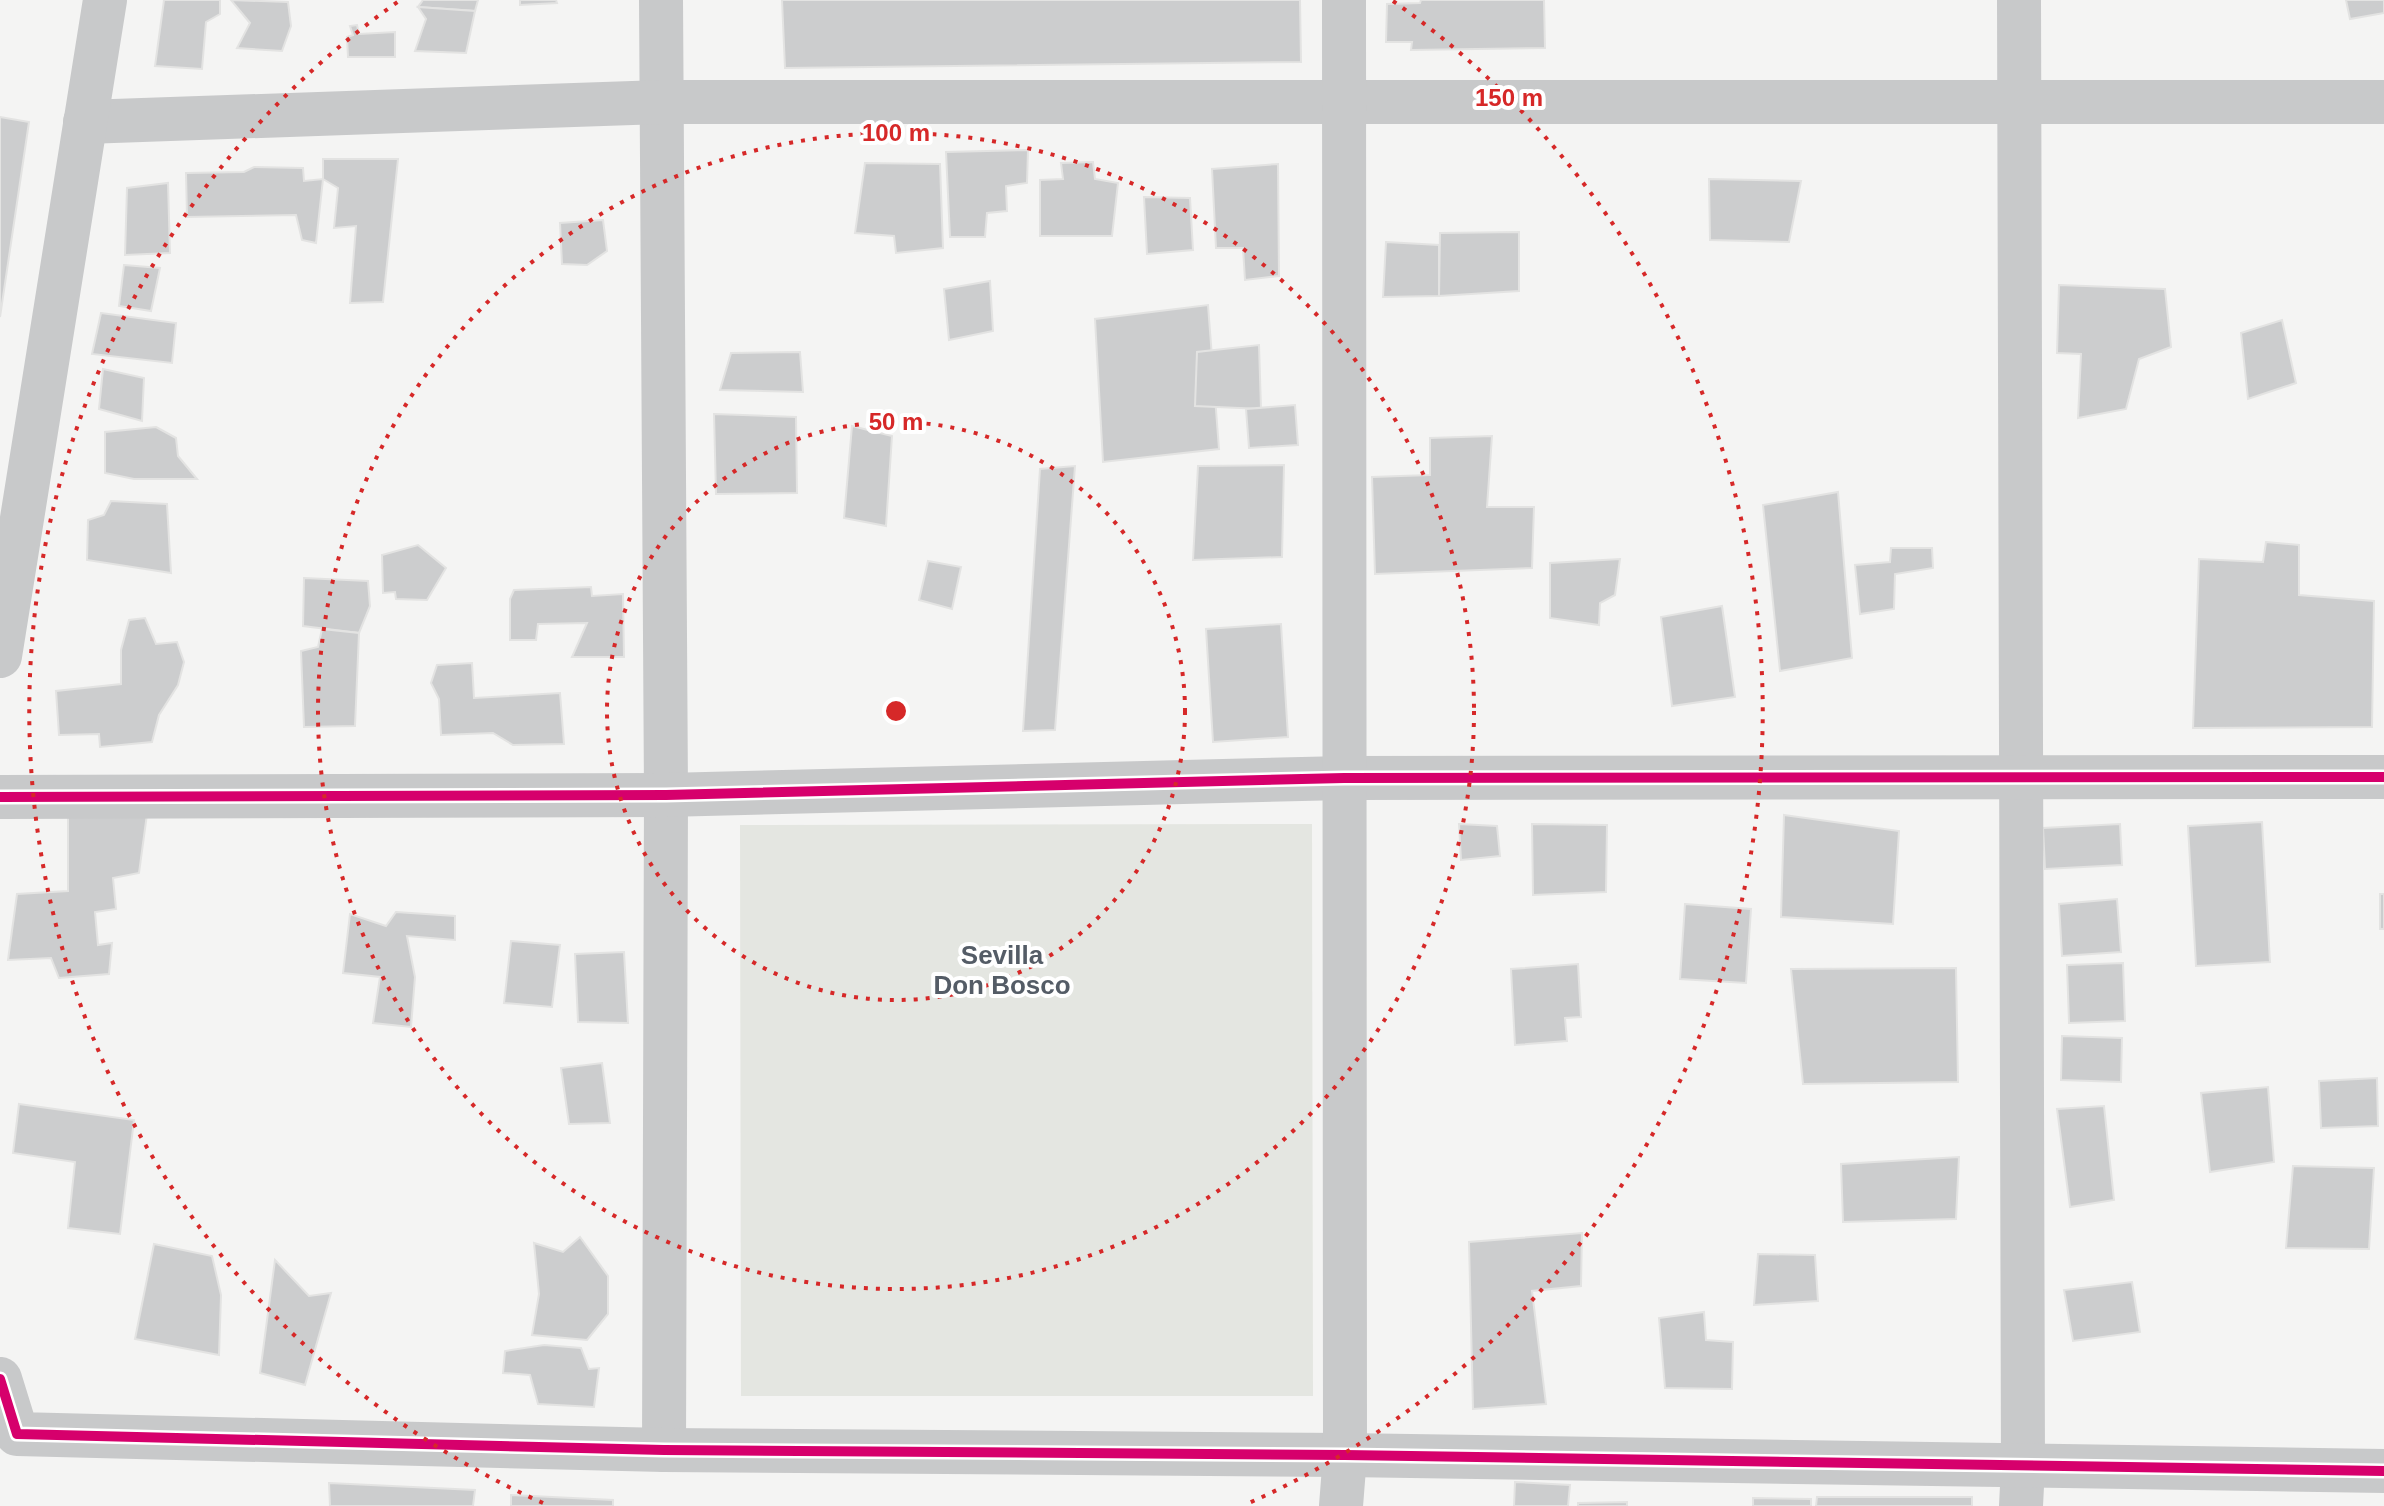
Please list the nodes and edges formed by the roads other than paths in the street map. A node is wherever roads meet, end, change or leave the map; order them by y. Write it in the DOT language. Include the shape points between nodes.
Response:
graph roads {
  1 [pos="105,0"];
  2 [pos="661,0"];
  3 [pos="1344,0"];
  4 [pos="2019,0"];
  5 [pos="662,102"];
  6 [pos="2384,102"];
  7 [pos="1345,103"];
  8 [pos="2019,103"];
  9 [pos="85,122"];
  10 [pos="0,656"];
  11 [pos="2020,776"];
  12 [pos="2384,777"];
  13 [pos="1344,778"];
  14 [pos="666,795"];
  15 [pos="0,797"];
  16 [pos="0,1379"];
  17 [pos="664,1450"];
  18 [pos="1345,1455"];
  19 [pos="2384,1471"];
  20 [pos="2022,1486"];
  21 [pos="1341,1506"];
  1 -- 9 [label="street"];
  2 -- 5 [label="street"];
  3 -- 7 [label="street"];
  4 -- 8 [label="street"];
  5 -- 7 [label="street"];
  5 -- 9 [label="street"];
  5 -- 14 [label="street"];
  6 -- 8 [label="street"];
  7 -- 8 [label="street"];
  7 -- 13 [label="street"];
  8 -- 11 [label="street"];
  9 -- 10 [label="street"];
  11 -- 12 [label="street"];
  11 -- 13 [label="street"];
  11 -- 20 [label="street"];
  13 -- 14 [label="street"];
  13 -- 18 [label="street"];
  14 -- 15 [label="street"];
  14 -- 17 [label="street"];
  16 -- 17 [label="street" via="17,1434"];
  17 -- 18 [label="street"];
  18 -- 20 [label="street"];
  18 -- 21 [label="street"];
  19 -- 20 [label="street"];
}
